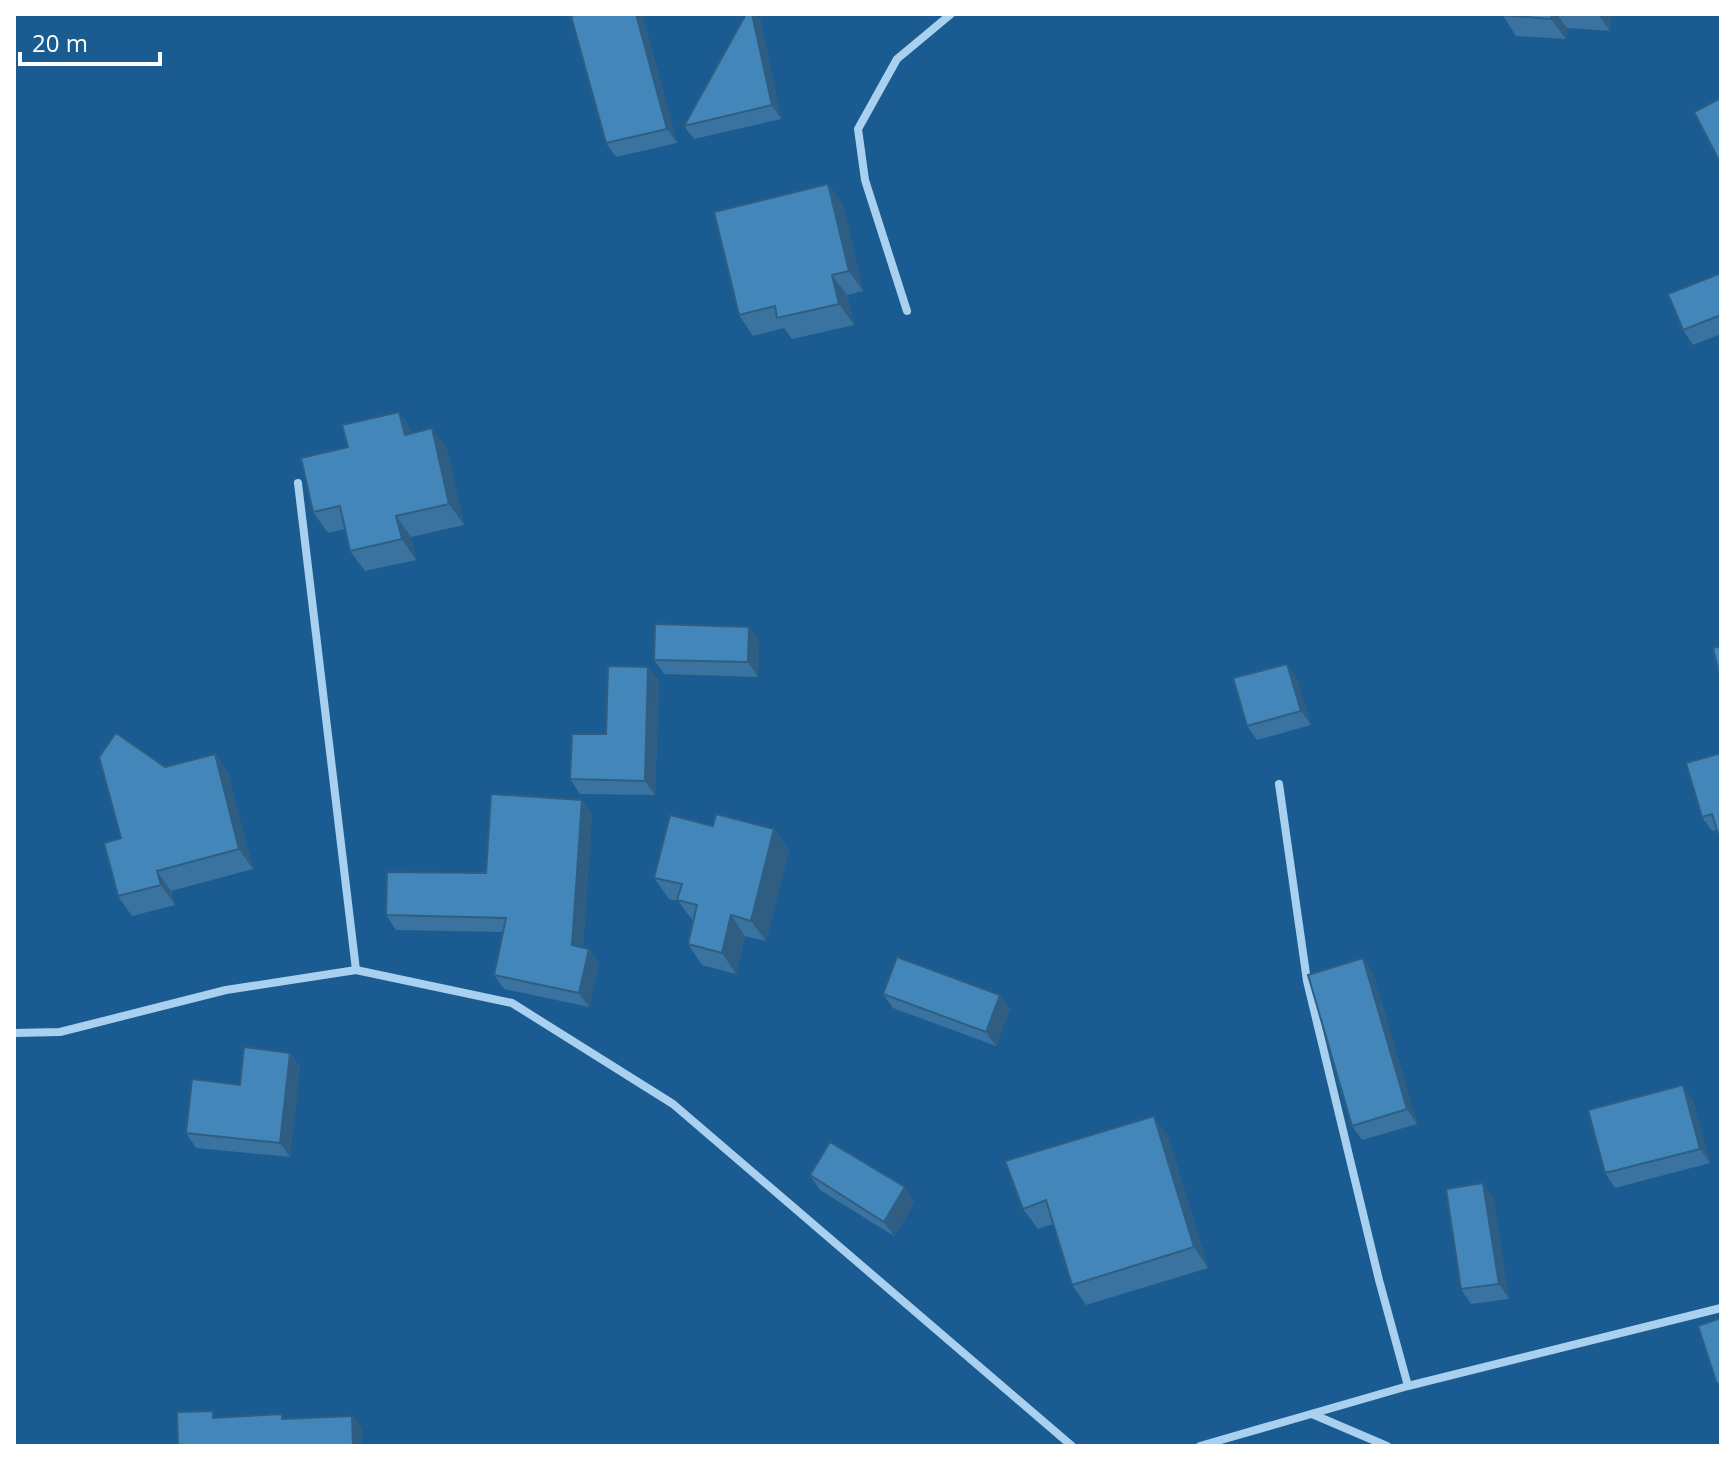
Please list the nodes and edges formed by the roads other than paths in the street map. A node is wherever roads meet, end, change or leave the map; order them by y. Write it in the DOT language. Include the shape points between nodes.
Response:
graph roads {
  1 [pos="951,14"];
  2 [pos="907,311"];
  3 [pos="298,483"];
  4 [pos="1279,784"];
  5 [pos="356,970"];
  6 [pos="14,1033"];
  7 [pos="1721,1308"];
  8 [pos="1408,1386"];
  9 [pos="1312,1414"];
  10 [pos="1372,1442"];
  11 [pos="1072,1446"];
  12 [pos="1200,1446"];
  13 [pos="1387,1446"];
  1 -- 2 [label="street" via="897,59 858,129 865,180"];
  3 -- 5 [label="street"];
  4 -- 8 [label="street" via="1307,981"];
  5 -- 6 [label="street" via="226,990 60,1032"];
  5 -- 11 [label="street" via="512,1003 673,1104"];
  7 -- 8 [label="street"];
  8 -- 9 [label="street"];
  9 -- 10 [label="street"];
  9 -- 12 [label="street"];
  10 -- 13 [label="street"];
}
